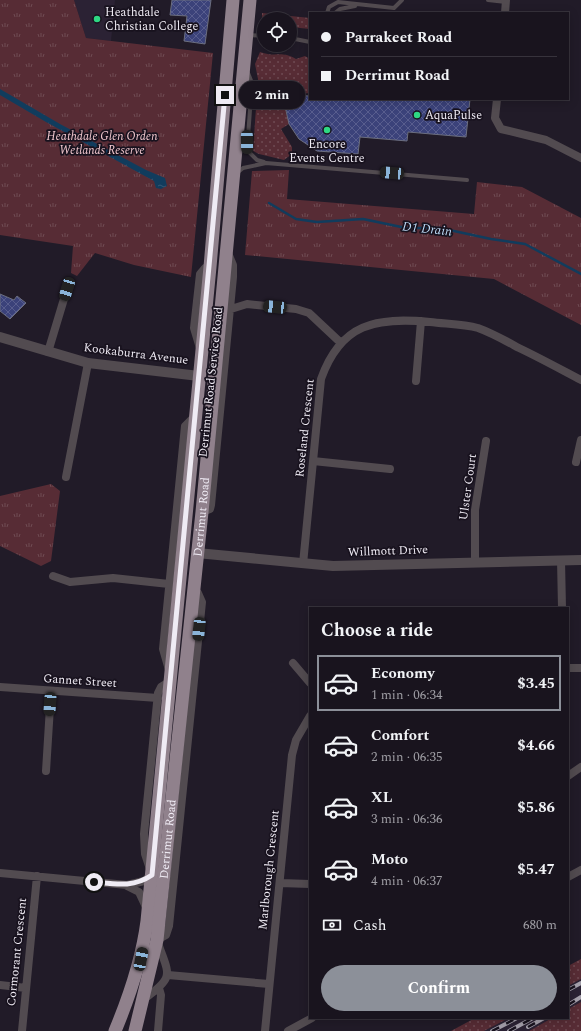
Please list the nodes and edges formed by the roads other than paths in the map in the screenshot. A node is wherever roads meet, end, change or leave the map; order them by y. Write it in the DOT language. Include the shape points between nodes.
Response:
graph roads {
  1 [pos="233,0"];
  2 [pos="250,0"];
  3 [pos="402,0"];
  4 [pos="488,0"];
  5 [pos="506,1"];
  6 [pos="357,5"];
  7 [pos="327,12"];
  8 [pos="336,12"];
  9 [pos="505,12"];
  10 [pos="230,35"];
  11 [pos="247,35"];
  12 [pos="257,36"];
  13 [pos="309,38"];
  14 [pos="297,39"];
  15 [pos="304,40"];
  16 [pos="309,42"];
  17 [pos="244,66"];
  18 [pos="497,100"];
  19 [pos="581,158"];
  20 [pos="266,163"];
  21 [pos="234,177"];
  22 [pos="467,180"];
  23 [pos="226,251"];
  24 [pos="67,289"];
  25 [pos="231,309"];
  26 [pos="421,321"];
  27 [pos="0,337"];
  28 [pos="341,343"];
  29 [pos="48,352"];
  30 [pos="88,363"];
  31 [pos="199,376"];
  32 [pos="214,377"];
  33 [pos="581,380"];
  34 [pos="416,381"];
  35 [pos="195,416"];
  36 [pos="581,440"];
  37 [pos="486,441"];
  38 [pos="313,461"];
  39 [pos="576,462"];
  40 [pos="390,469"];
  41 [pos="66,477"];
  42 [pos="202,512"];
  43 [pos="181,552"];
  44 [pos="197,553"];
  45 [pos="561,560"];
  46 [pos="581,560"];
  47 [pos="475,562"];
  48 [pos="303,564"];
  49 [pos="53,576"];
  50 [pos="169,584"];
  51 [pos="194,590"];
  52 [pos="177,601"];
  53 [pos="562,607"];
  54 [pos="293,663"];
  55 [pos="569,668"];
  56 [pos="581,668"];
  57 [pos="169,678"];
  58 [pos="309,682"];
  59 [pos="0,687"];
  60 [pos="183,690"];
  61 [pos="51,691"];
  62 [pos="162,701"];
  63 [pos="309,718"];
  64 [pos="581,767"];
  65 [pos="46,770"];
  66 [pos="569,775"];
  67 [pos="581,870"];
  68 [pos="0,873"];
  69 [pos="152,875"];
  70 [pos="37,876"];
  71 [pos="569,876"];
  72 [pos="280,883"];
  73 [pos="309,884"];
  74 [pos="127,886"];
  75 [pos="148,914"];
  76 [pos="157,940"];
  77 [pos="168,975"];
  78 [pos="269,984"];
  79 [pos="0,985"];
  80 [pos="26,988"];
  81 [pos="159,988"];
  82 [pos="144,999"];
  83 [pos="310,1019"];
  84 [pos="22,1031"];
  85 [pos="115,1031"];
  86 [pos="135,1031"];
  87 [pos="158,1031"];
  88 [pos="265,1031"];
  89 [pos="288,1031"];
  1 -- 10 [label="highway, Derrimut Road"];
  2 -- 11 [label="highway, Derrimut Road"];
  3 -- 6 [label="lane" via="394,8"];
  4 -- 5 [label="lane"];
  5 -- 9 [label="street"];
  6 -- 7 [label="lane" via="338,2 329,7"];
  6 -- 8 [label="lane"];
  10 -- 11 [label="highway"];
  10 -- 31 [label="highway, Derrimut Road"];
  11 -- 12 [label="lane"];
  11 -- 17 [label="highway, Derrimut Road"];
  13 -- 15 [label="lane"];
  14 -- 15 [label="lane"];
  15 -- 16 [label="lane"];
  17 -- 20 [label="lane" via="252,83 247,150 257,160"];
  17 -- 21 [label="highway, Derrimut Road"];
  18 -- 19 [label="street" via="495,118 502,129 546,140"];
  20 -- 21 [label="lane" via="243,168"];
  20 -- 22 [label="lane"];
  21 -- 23 [label="highway, Derrimut Road"];
  23 -- 25 [label="street, Derrimut Road Service Road" via="234,270"];
  23 -- 32 [label="highway, Derrimut Road"];
  24 -- 29 [label="street"];
  25 -- 28 [label="street" via="247,304 296,309 308,313"];
  25 -- 42 [label="street, Derrimut Road Service Road" via="211,505 210,509"];
  26 -- 28 [label="street, Roseland Crescent" via="398,319 367,325"];
  26 -- 33 [label="street, Roseland Crescent" via="478,328"];
  26 -- 34 [label="street"];
  27 -- 29 [label="street, Kookaburra Avenue"];
  28 -- 38 [label="street, Roseland Crescent" via="332,354 321,379"];
  29 -- 30 [label="street, Kookaburra Avenue"];
  30 -- 31 [label="street, Kookaburra Avenue"];
  30 -- 41 [label="street"];
  31 -- 32 [label="highway"];
  31 -- 35 [label="highway, Derrimut Road"];
  32 -- 42 [label="highway, Derrimut Road"];
  35 -- 43 [label="highway, Derrimut Road"];
  35 -- 50 [label="street, Derrimut Road Service Road" via="185,426"];
  36 -- 39 [label="street"];
  37 -- 47 [label="street, Ulster Court" via="475,510"];
  38 -- 40 [label="street"];
  38 -- 48 [label="street, Roseland Crescent"];
  42 -- 44 [label="highway, Derrimut Road"];
  43 -- 44 [label="highway"];
  43 -- 52 [label="highway, Derrimut Road"];
  44 -- 48 [label="street, Willmott Drive"];
  44 -- 51 [label="highway, Derrimut Road"];
  45 -- 46 [label="street, Willmott Drive"];
  45 -- 47 [label="street, Willmott Drive"];
  45 -- 53 [label="street"];
  47 -- 48 [label="street, Willmott Drive" via="332,566"];
  49 -- 50 [label="street" via="70,582 113,578"];
  50 -- 57 [label="street, Derrimut Road Service Road" via="163,650"];
  51 -- 52 [label="highway" via="185,592"];
  51 -- 60 [label="highway, Derrimut Road"];
  51 -- 76 [label="street" via="202,602 169,926 166,935"];
  52 -- 57 [label="highway, Derrimut Road"];
  54 -- 58 [label="street"];
  55 -- 56 [label="street"];
  57 -- 62 [label="highway, Derrimut Road"];
  59 -- 61 [label="street, Gannet Street"];
  60 -- 62 [label="highway" via="178,704 172,707"];
  60 -- 76 [label="highway, Derrimut Road"];
  61 -- 62 [label="street, Gannet Street"];
  61 -- 65 [label="street"];
  62 -- 69 [label="highway, Derrimut Road"];
  63 -- 72 [label="street, Marlborough Crescent" via="296,740 292,755"];
  64 -- 66 [label="street"];
  67 -- 71 [label="street"];
  68 -- 70 [label="street"];
  69 -- 74 [label="street" via="144,881"];
  69 -- 75 [label="highway, Derrimut Road"];
  70 -- 74 [label="street"];
  70 -- 80 [label="street, Cormorant Crescent"];
  72 -- 73 [label="street"];
  72 -- 78 [label="street, Marlborough Crescent"];
  74 -- 75 [label="street" via="139,892"];
  75 -- 85 [label="highway, Derrimut Road" via="141,959"];
  76 -- 77 [label="street"];
  76 -- 82 [label="highway, Derrimut Road"];
  77 -- 78 [label="street"];
  77 -- 81 [label="street"];
  78 -- 88 [label="street, Marlborough Crescent"];
  79 -- 80 [label="street"];
  80 -- 84 [label="street, Cormorant Crescent"];
  81 -- 82 [label="street"];
  81 -- 87 [label="street" via="161,995"];
  82 -- 86 [label="highway, Derrimut Road"];
  83 -- 89 [label="street"];
}
